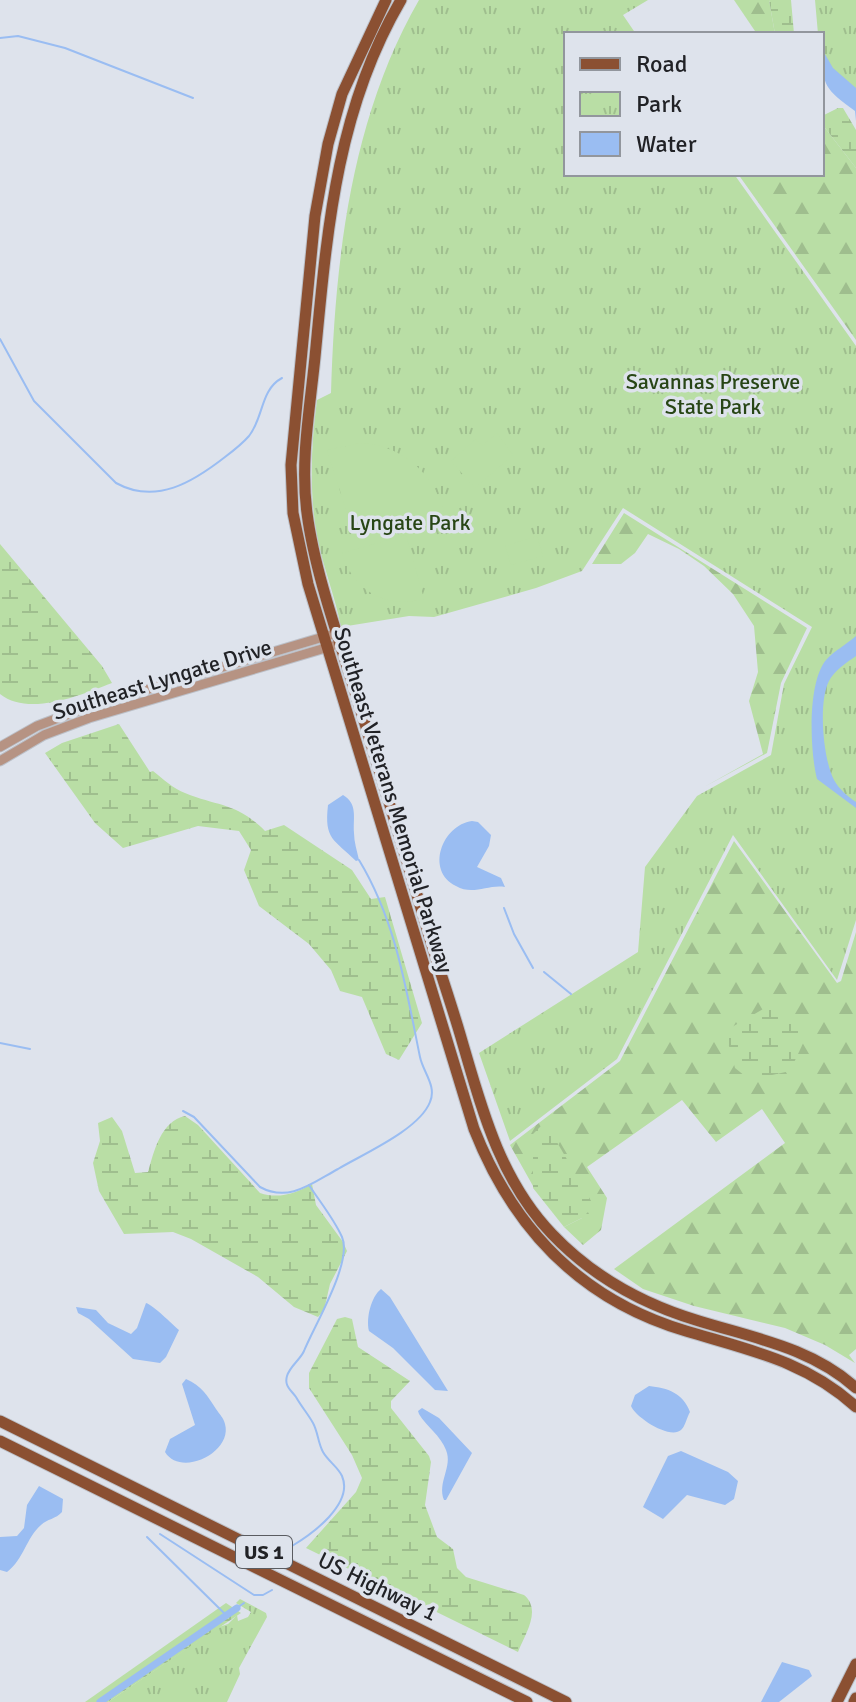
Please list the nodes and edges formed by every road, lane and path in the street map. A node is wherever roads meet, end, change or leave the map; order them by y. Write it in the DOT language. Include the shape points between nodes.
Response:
graph roads {
  1 [pos="386,0"];
  2 [pos="401,0"];
  3 [pos="338,638"];
  4 [pos="325,642"];
  5 [pos="0,747"];
  6 [pos="0,761"];
  7 [pos="856,1388"];
  8 [pos="856,1407"];
  9 [pos="0,1421"];
  10 [pos="0,1441"];
  11 [pos="856,1664"];
  12 [pos="528,1683"];
  13 [pos="496,1687"];
  14 [pos="527,1702"];
  15 [pos="566,1702"];
  16 [pos="837,1702"];
  1 -- 4 [label="main road, Southeast Veterans Memorial Parkway" via="342,94 328,144 302,333 291,465 293,513"];
  2 -- 3 [label="main road, Southeast Veterans Memorial Parkway" via="358,93 329,214 304,463 309,525"];
  3 -- 4 [label="street, Southeast Lyngate Drive"];
  3 -- 7 [label="main road, Southeast Veterans Memorial Parkway" via="474,1083 500,1158 522,1196 576,1258 625,1291 810,1357"];
  4 -- 5 [label="street, Southeast Lyngate Drive" via="85,708"];
  4 -- 6 [label="street, Southeast Lyngate Drive" via="89,718 44,735"];
  4 -- 8 [label="main road, Southeast Veterans Memorial Parkway" via="474,1129 523,1222 574,1273 629,1309 793,1364 824,1380"];
  9 -- 12 [label="main road, US Highway 1 / US 1"];
  10 -- 13 [label="main road, US Highway 1 / US 1"];
  11 -- 16 [label="main road"];
  12 -- 13 [label="main road"];
  12 -- 15 [label="main road, US Highway 1 / US 1"];
  13 -- 14 [label="main road, US Highway 1 / US 1"];
}
